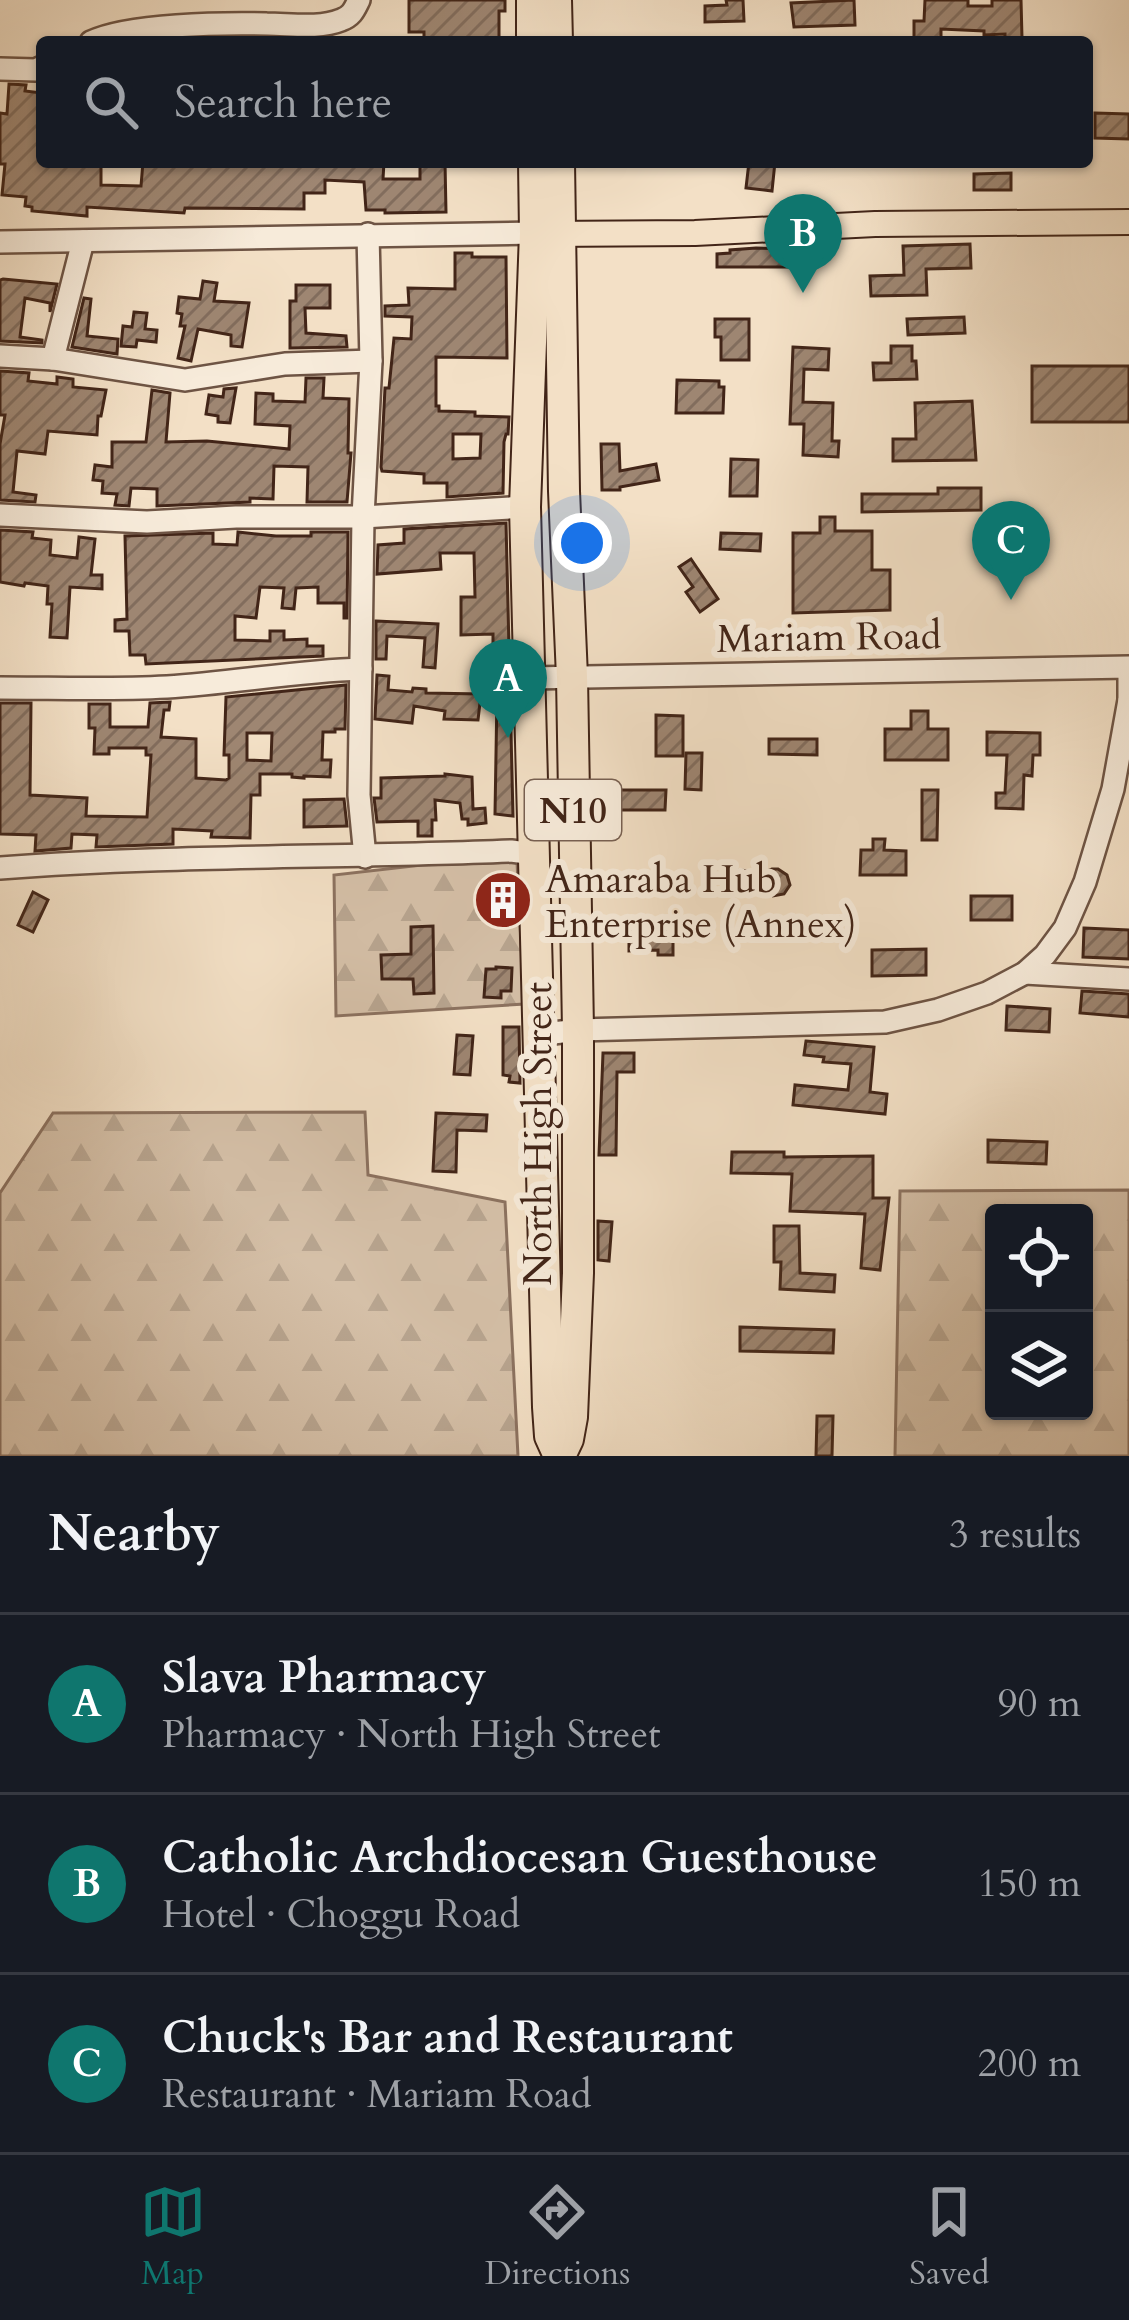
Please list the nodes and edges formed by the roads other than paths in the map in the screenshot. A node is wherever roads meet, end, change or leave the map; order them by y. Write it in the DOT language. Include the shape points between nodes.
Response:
graph roads {
  1 [pos="359,0"];
  2 [pos="532,0"];
  3 [pos="556,0"];
  4 [pos="104,36"];
  5 [pos="532,36"];
  6 [pos="557,36"];
  7 [pos="0,69"];
  8 [pos="36,70"];
  9 [pos="535,168"];
  10 [pos="558,168"];
  11 [pos="1129,222"];
  12 [pos="368,234"];
  13 [pos="548,234"];
  14 [pos="83,241"];
  15 [pos="0,242"];
  16 [pos="0,356"];
  17 [pos="53,359"];
  18 [pos="370,361"];
  19 [pos="525,507"];
  20 [pos="0,515"];
  21 [pos="363,517"];
  22 [pos="1129,667"];
  23 [pos="361,669"];
  24 [pos="572,677"];
  25 [pos="530,679"];
  26 [pos="0,688"];
  27 [pos="1129,701"];
  28 [pos="535,854"];
  29 [pos="365,857"];
  30 [pos="0,868"];
  31 [pos="1025,974"];
  32 [pos="1129,979"];
  33 [pos="578,1030"];
  34 [pos="537,1036"];
  35 [pos="560,1456"];
  1 -- 4 [label="street" via="337,22"];
  2 -- 5 [label="highway"];
  3 -- 6 [label="highway"];
  7 -- 8 [label="street"];
  9 -- 13 [label="highway, North High Street / N10"];
  10 -- 13 [label="highway, North High Street / N10"];
  11 -- 13 [label="main road"];
  12 -- 13 [label="street"];
  12 -- 14 [label="street"];
  12 -- 18 [label="street"];
  13 -- 19 [label="highway, North High Street / N10"];
  13 -- 24 [label="highway, North High Street / N10"];
  14 -- 15 [label="street"];
  14 -- 17 [label="street"];
  16 -- 17 [label="street"];
  17 -- 18 [label="street" via="185,380"];
  18 -- 21 [label="street"];
  19 -- 21 [label="street"];
  19 -- 25 [label="highway, North High Street / N10"];
  20 -- 21 [label="street" via="147,522"];
  21 -- 23 [label="street"];
  22 -- 24 [label="street, Mariam Road"];
  22 -- 27 [label="street"];
  23 -- 26 [label="street" via="168,687"];
  23 -- 29 [label="street"];
  24 -- 25 [label="street, Mariam Road"];
  24 -- 33 [label="highway, North High Street / N10"];
  25 -- 28 [label="highway, North High Street / N10"];
  27 -- 31 [label="street" via="1084,882 1065,928"];
  28 -- 29 [label="street"];
  28 -- 34 [label="highway, North High Street / N10"];
  29 -- 30 [label="street"];
  31 -- 32 [label="street"];
  31 -- 33 [label="street" via="886,1022"];
  33 -- 34 [label="street"];
  33 -- 35 [label="highway, North High Street / N10" via="572,1417"];
  34 -- 35 [label="highway, North High Street / N10" via="548,1408"];
}
